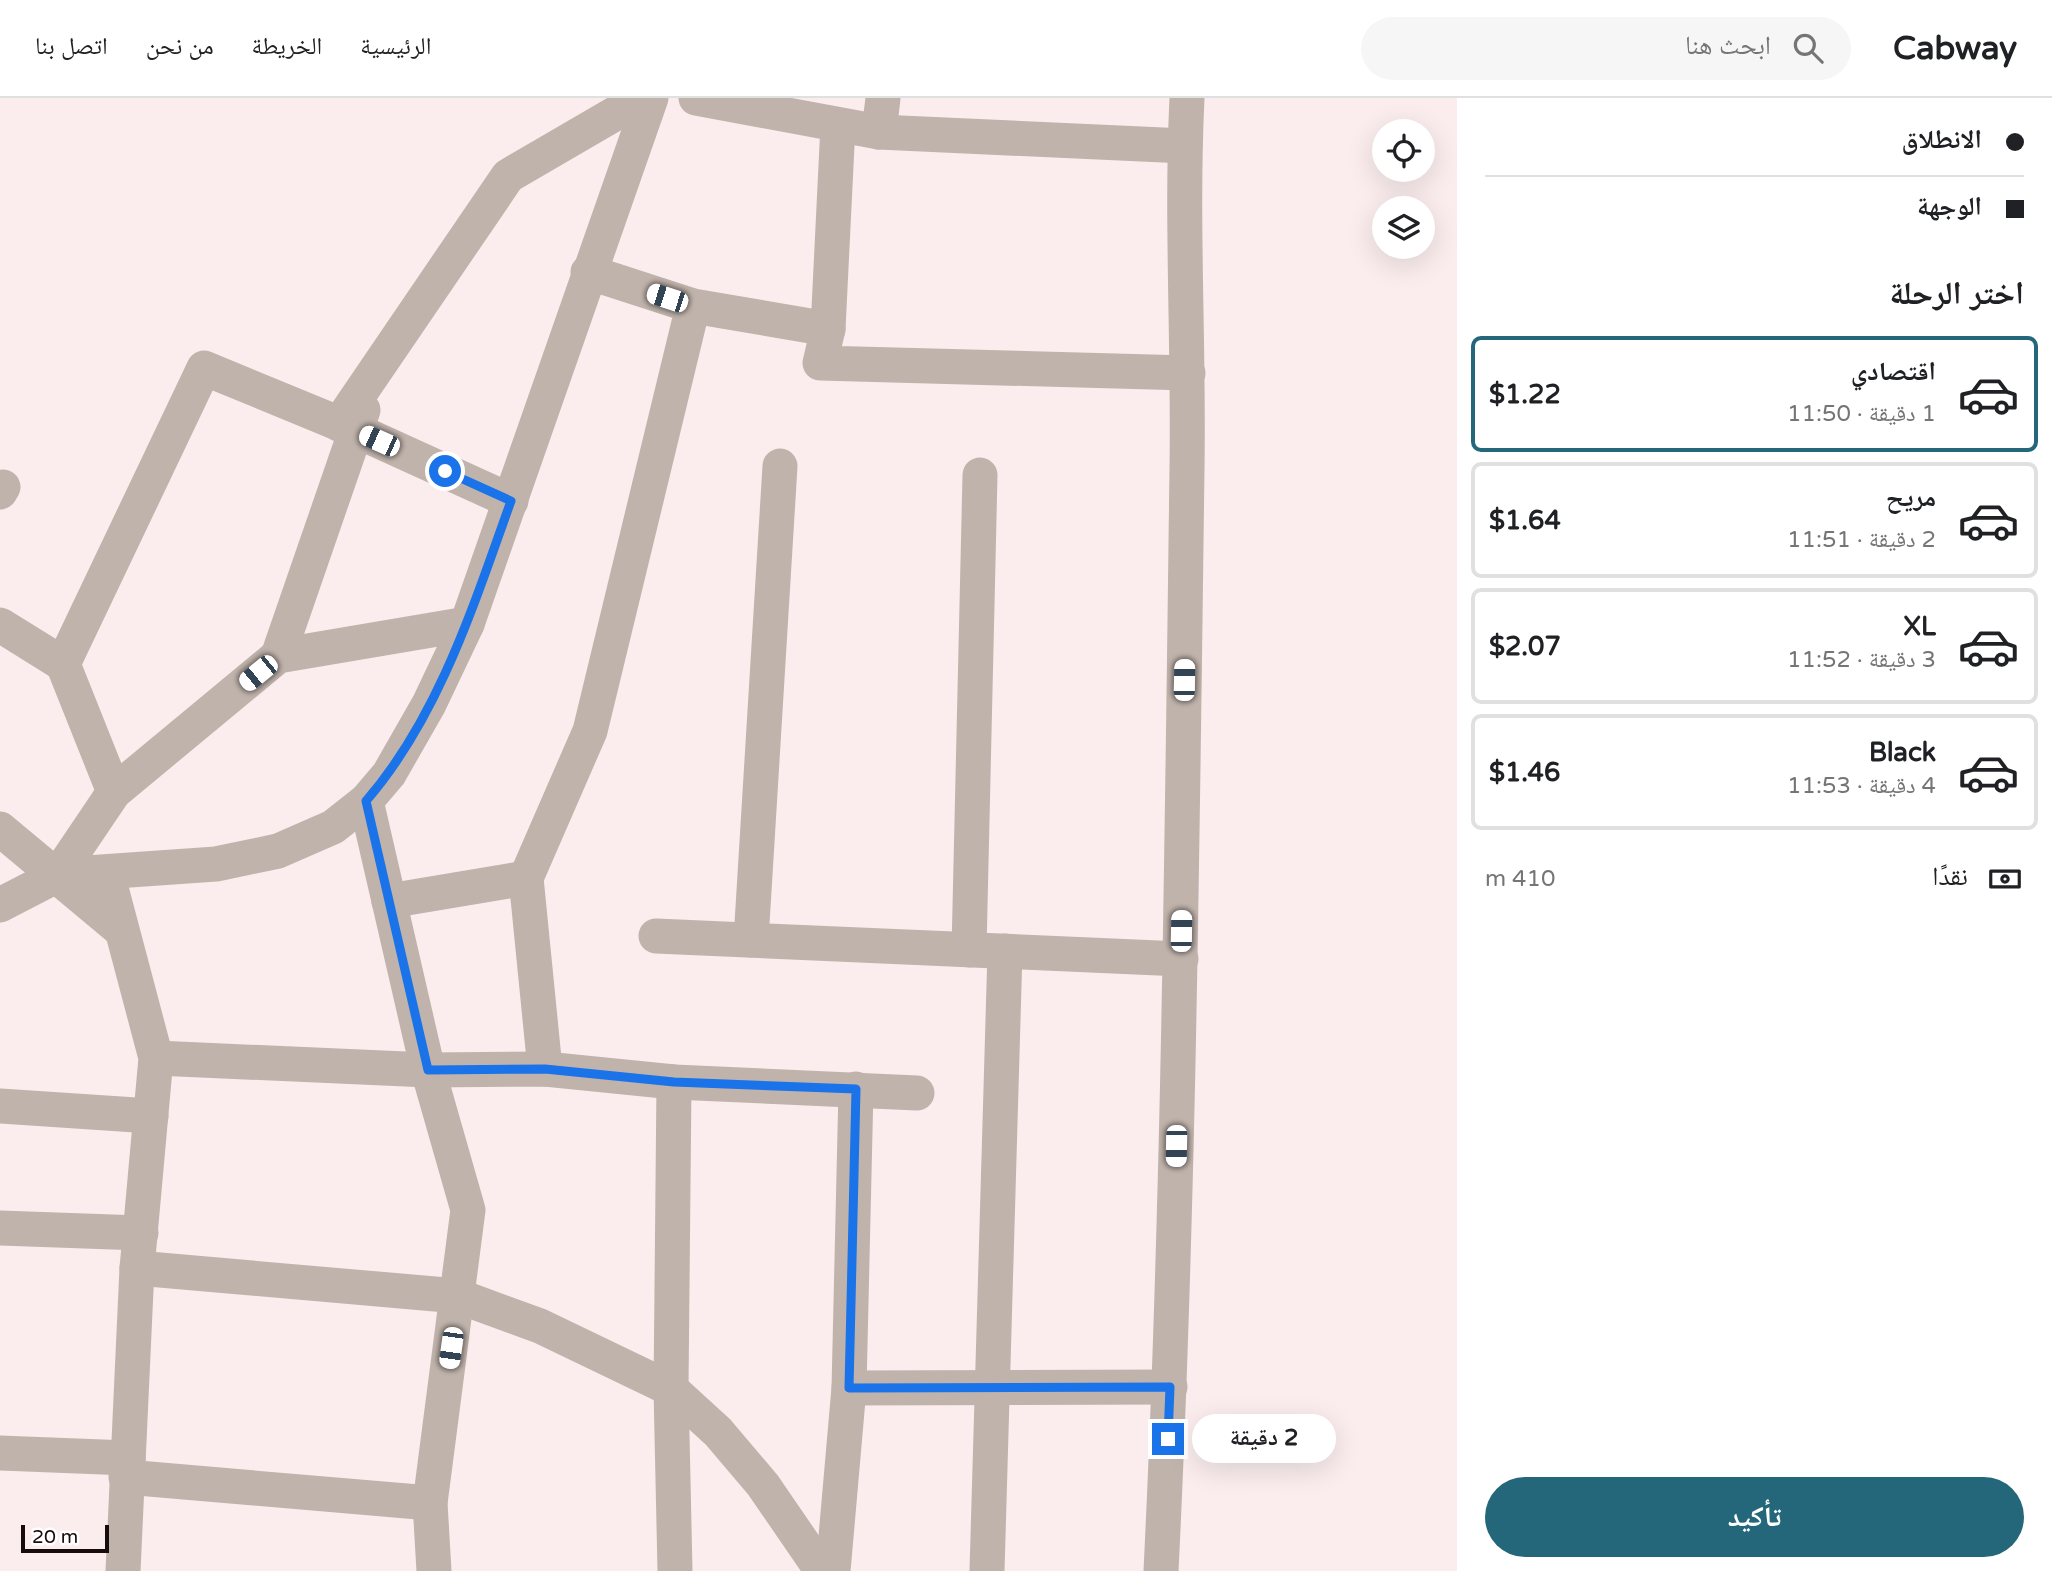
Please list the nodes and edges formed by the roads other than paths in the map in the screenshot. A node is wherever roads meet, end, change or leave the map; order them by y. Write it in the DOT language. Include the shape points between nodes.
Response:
graph roads {
  1 [pos="642,98"];
  2 [pos="651,98"];
  3 [pos="696,98"];
  4 [pos="883,98"];
  5 [pos="1187,98"];
  6 [pos="743,102"];
  7 [pos="838,125"];
  8 [pos="878,132"];
  9 [pos="1185,146"];
  10 [pos="589,272"];
  11 [pos="693,306"];
  12 [pos="828,329"];
  13 [pos="1188,373"];
  14 [pos="348,427"];
  15 [pos="780,467"];
  16 [pos="980,475"];
  17 [pos="511,501"];
  18 [pos="467,624"];
  19 [pos="0,625"];
  20 [pos="278,656"];
  21 [pos="63,664"];
  22 [pos="114,792"];
  23 [pos="366,801"];
  24 [pos="0,829"];
  25 [pos="107,873"];
  26 [pos="58,875"];
  27 [pos="526,878"];
  28 [pos="389,901"];
  29 [pos="0,905"];
  30 [pos="120,929"];
  31 [pos="656,936"];
  32 [pos="751,940"];
  33 [pos="969,950"];
  34 [pos="1005,951"];
  35 [pos="1181,959"];
  36 [pos="156,1058"];
  37 [pos="545,1069"];
  38 [pos="428,1070"];
  39 [pos="674,1082"];
  40 [pos="856,1089"];
  41 [pos="917,1093"];
  42 [pos="0,1106"];
  43 [pos="151,1116"];
  44 [pos="0,1228"];
  45 [pos="141,1233"];
  46 [pos="137,1268"];
  47 [pos="458,1296"];
  48 [pos="1170,1387"];
  49 [pos="849,1388"];
  50 [pos="671,1389"];
  51 [pos="994,1389"];
  52 [pos="0,1453"];
  53 [pos="127,1467"];
  54 [pos="430,1503"];
  55 [pos="123,1571"];
  56 [pos="434,1571"];
  57 [pos="675,1571"];
  58 [pos="822,1571"];
  59 [pos="834,1571"];
  60 [pos="987,1571"];
  61 [pos="1161,1571"];
  1 -- 14 [label="street" via="508,176 372,376"];
  2 -- 10 [label="street"];
  3 -- 6 [label="street"];
  4 -- 8 [label="street"];
  5 -- 9 [label="street"];
  6 -- 7 [label="street"];
  7 -- 8 [label="street"];
  7 -- 12 [label="street"];
  8 -- 9 [label="street"];
  9 -- 13 [label="street"];
  10 -- 11 [label="street"];
  10 -- 17 [label="street"];
  11 -- 12 [label="street"];
  11 -- 27 [label="street" via="590,731"];
  12 -- 13 [label="street" via="820,363"];
  13 -- 35 [label="street"];
  14 -- 17 [label="street"];
  14 -- 20 [label="street"];
  14 -- 21 [label="street" via="204,368"];
  15 -- 32 [label="street"];
  16 -- 33 [label="street"];
  17 -- 18 [label="street"];
  18 -- 20 [label="street"];
  18 -- 23 [label="street" via="423,716 389,774"];
  19 -- 21 [label="street"];
  20 -- 22 [label="street"];
  21 -- 22 [label="street"];
  22 -- 26 [label="street"];
  23 -- 25 [label="street" via="333,827 278,851 216,864"];
  23 -- 28 [label="street"];
  24 -- 26 [label="street"];
  25 -- 26 [label="street"];
  25 -- 30 [label="street"];
  26 -- 29 [label="street"];
  26 -- 30 [label="street"];
  27 -- 28 [label="street"];
  27 -- 37 [label="street"];
  28 -- 38 [label="street"];
  30 -- 36 [label="street"];
  31 -- 32 [label="street"];
  32 -- 33 [label="street"];
  33 -- 34 [label="street"];
  34 -- 35 [label="street"];
  34 -- 51 [label="street"];
  35 -- 48 [label="street"];
  36 -- 38 [label="street"];
  36 -- 43 [label="street"];
  37 -- 38 [label="street"];
  37 -- 39 [label="street"];
  38 -- 47 [label="street" via="468,1210"];
  39 -- 40 [label="street"];
  39 -- 50 [label="street"];
  40 -- 41 [label="street"];
  40 -- 49 [label="street"];
  42 -- 43 [label="street"];
  43 -- 45 [label="street"];
  44 -- 45 [label="street"];
  45 -- 46 [label="street"];
  46 -- 47 [label="street"];
  46 -- 53 [label="street"];
  47 -- 50 [label="street" via="540,1326"];
  47 -- 54 [label="street"];
  48 -- 51 [label="street"];
  48 -- 61 [label="street"];
  49 -- 51 [label="street"];
  49 -- 59 [label="street"];
  50 -- 57 [label="street"];
  50 -- 58 [label="street" via="718,1432 763,1485"];
  51 -- 60 [label="street"];
  52 -- 53 [label="street"];
  53 -- 54 [label="street"];
  53 -- 55 [label="street"];
  54 -- 56 [label="street"];
}
